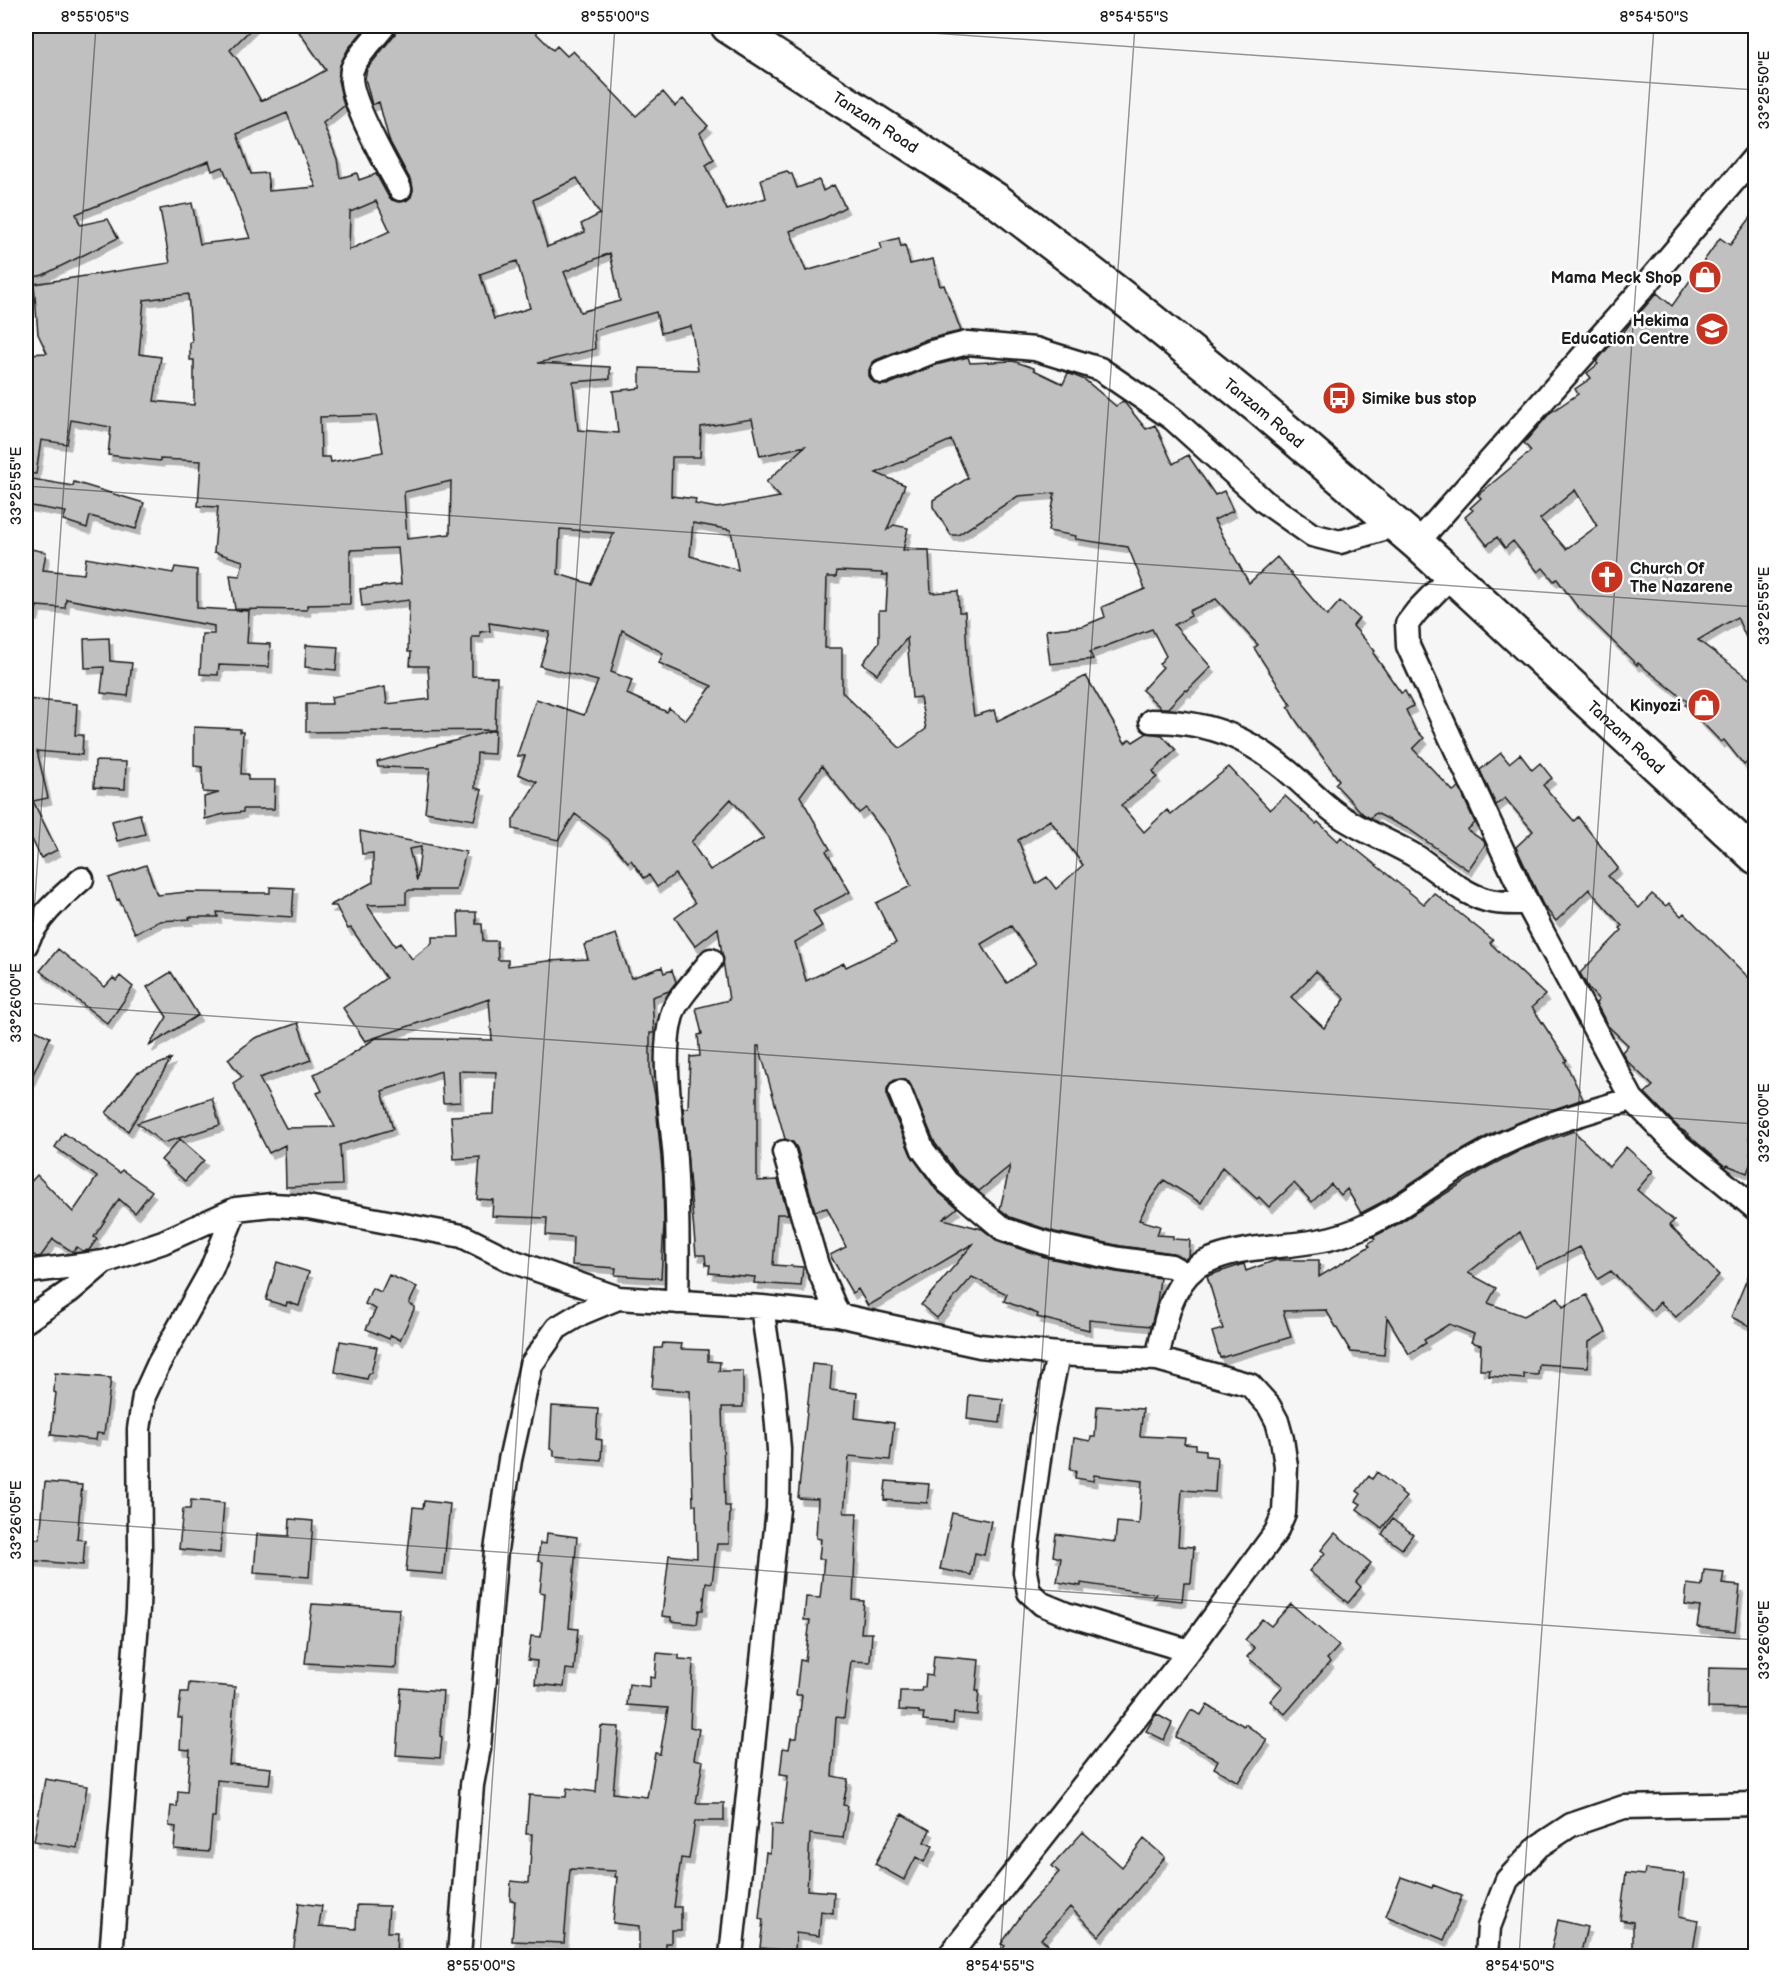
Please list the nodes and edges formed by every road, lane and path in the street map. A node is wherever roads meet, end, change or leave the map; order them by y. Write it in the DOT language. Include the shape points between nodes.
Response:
graph roads {
  1 [pos="384,26"];
  2 [pos="728,26"];
  3 [pos="1755,155"];
  4 [pos="400,189"];
  5 [pos="882,372"];
  6 [pos="1407,534"];
  7 [pos="1452,575"];
  8 [pos="1151,721"];
  9 [pos="1755,857"];
  10 [pos="82,879"];
  11 [pos="1527,903"];
  12 [pos="26,945"];
  13 [pos="711,960"];
  14 [pos="900,1092"];
  15 [pos="1632,1099"];
  16 [pos="784,1152"];
  17 [pos="236,1209"];
  18 [pos="1755,1209"];
  19 [pos="104,1262"];
  20 [pos="26,1272"];
  21 [pos="1187,1275"];
  22 [pos="618,1298"];
  23 [pos="677,1302"];
  24 [pos="762,1306"];
  25 [pos="838,1315"];
  26 [pos="26,1321"];
  27 [pos="1058,1354"];
  28 [pos="1157,1359"];
  29 [pos="1190,1651"];
  30 [pos="1755,1804"];
  31 [pos="111,1956"];
  32 [pos="459,1956"];
  33 [pos="731,1956"];
  34 [pos="949,1956"];
  35 [pos="1487,1956"];
  1 -- 4 [label="street" via="352,68 352,84 361,115"];
  2 -- 6 [label="highway, Tanzam Road" via="996,200 1187,349"];
  3 -- 6 [label="street" via="1644,287"];
  5 -- 6 [label="street" via="932,351 967,343 1035,349 1100,369 1173,419 1265,502 1312,536 1340,542"];
  6 -- 7 [label="highway, Tanzam Road"];
  7 -- 9 [label="highway, Tanzam Road"];
  7 -- 11 [label="street" via="1407,624 1408,646"];
  8 -- 11 [label="street" via="1198,725 1236,736 1262,752 1340,816 1412,854 1467,891 1499,903"];
  10 -- 12 [label="street" via="53,904 31,931"];
  11 -- 15 [label="street"];
  13 -- 23 [label="street" via="676,1005 668,1036 676,1183"];
  14 -- 21 [label="street" via="923,1150 947,1182 1004,1228 1052,1245 1172,1266"];
  15 -- 18 [label="street" via="1671,1139"];
  15 -- 21 [label="street" via="1559,1122 1480,1155 1400,1206 1334,1238 1250,1249 1197,1266"];
  16 -- 25 [label="street" via="817,1265"];
  17 -- 19 [label="street" via="163,1242"];
  17 -- 22 [label="street" via="272,1205 308,1208 462,1236 512,1261"];
  17 -- 31 [label="street" via="211,1270 144,1396 139,1429 138,1609"];
  19 -- 20 [label="street"];
  19 -- 26 [label="street"];
  21 -- 28 [label="street" via="1168,1313"];
  22 -- 23 [label="street"];
  22 -- 32 [label="street" via="557,1328 531,1365 496,1550"];
  23 -- 24 [label="street"];
  24 -- 25 [label="street"];
  24 -- 33 [label="street" via="778,1437 778,1509"];
  25 -- 27 [label="street" via="980,1346"];
  27 -- 28 [label="street"];
  27 -- 29 [label="street" via="1042,1430 1027,1546 1025,1572 1029,1592 1042,1604 1066,1614"];
  28 -- 29 [label="street" via="1250,1384 1277,1421 1286,1466 1284,1513 1276,1532"];
  29 -- 34 [label="street"];
  30 -- 35 [label="street" via="1624,1807 1571,1825 1539,1846 1507,1880 1489,1927"];
}
